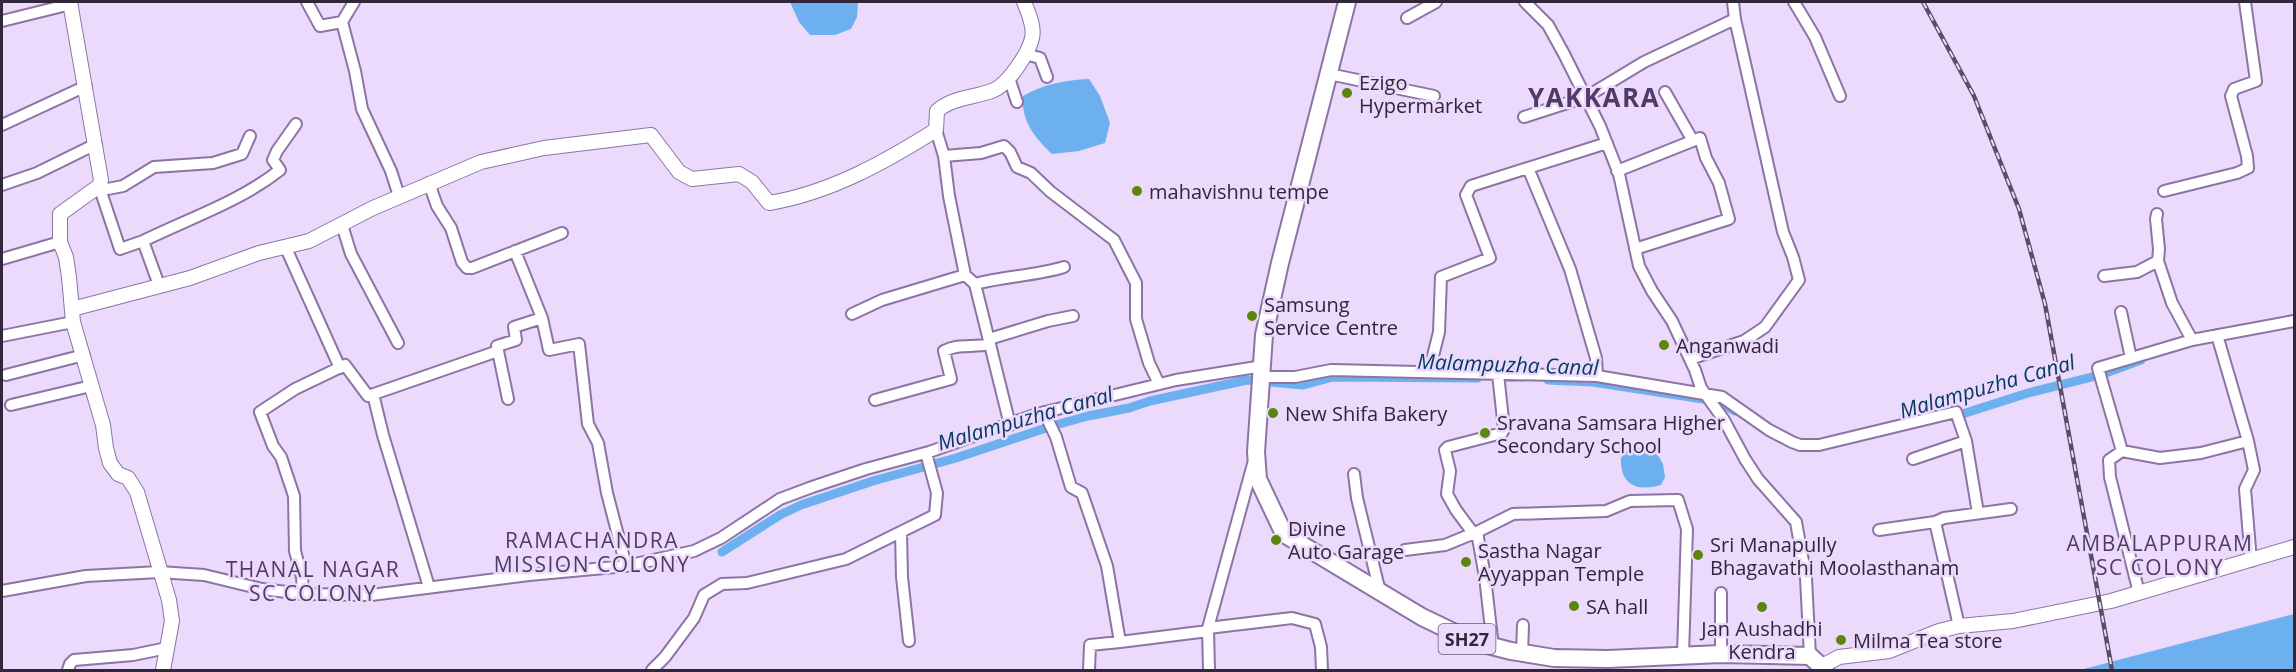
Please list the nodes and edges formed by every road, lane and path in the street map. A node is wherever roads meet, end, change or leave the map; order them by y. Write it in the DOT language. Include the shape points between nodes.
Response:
graph roads {
  1 [pos="307,2"];
  2 [pos="354,2"];
  3 [pos="1024,2"];
  4 [pos="1347,2"];
  5 [pos="1436,2"];
  6 [pos="1525,2"];
  7 [pos="1733,2"];
  8 [pos="1794,2"];
  9 [pos="2245,2"];
  10 [pos="71,3"];
  11 [pos="1407,18"];
  12 [pos="1735,19"];
  13 [pos="2,21"];
  14 [pos="342,22"];
  15 [pos="1025,54"];
  16 [pos="1329,74"];
  17 [pos="1047,77"];
  18 [pos="1009,78"];
  19 [pos="86,86"];
  20 [pos="1665,92"];
  21 [pos="1434,96"];
  22 [pos="1840,96"];
  23 [pos="1586,97"];
  24 [pos="1017,102"];
  25 [pos="1524,117"];
  26 [pos="296,124"];
  27 [pos="2,125"];
  28 [pos="936,130"];
  29 [pos="250,136"];
  30 [pos="1693,141"];
  31 [pos="1606,142"];
  32 [pos="96,144"];
  33 [pos="944,156"];
  34 [pos="1528,168"];
  35 [pos="1617,171"];
  36 [pos="429,183"];
  37 [pos="2,185"];
  38 [pos="99,186"];
  39 [pos="2164,191"];
  40 [pos="399,196"];
  41 [pos="2157,214"];
  42 [pos="342,225"];
  43 [pos="562,233"];
  44 [pos="143,241"];
  45 [pos="60,242"];
  46 [pos="285,246"];
  47 [pos="1635,249"];
  48 [pos="515,251"];
  49 [pos="2,259"];
  50 [pos="2158,261"];
  51 [pos="1064,267"];
  52 [pos="965,275"];
  53 [pos="2104,276"];
  54 [pos="975,284"];
  55 [pos="159,285"];
  56 [pos="2121,312"];
  57 [pos="852,314"];
  58 [pos="72,315"];
  59 [pos="1073,316"];
  60 [pos="542,318"];
  61 [pos="2295,321"];
  62 [pos="2217,335"];
  63 [pos="2,336"];
  64 [pos="2192,340"];
  65 [pos="989,342"];
  66 [pos="398,343"];
  67 [pos="498,351"];
  68 [pos="84,355"];
  69 [pos="2131,358"];
  70 [pos="1690,359"];
  71 [pos="340,368"];
  72 [pos="1429,372"];
  73 [pos="1498,374"];
  74 [pos="6,375"];
  75 [pos="1263,376"];
  76 [pos="1597,376"];
  77 [pos="1159,384"];
  78 [pos="91,386"];
  79 [pos="373,394"];
  80 [pos="508,399"];
  81 [pos="1709,399"];
  82 [pos="875,400"];
  83 [pos="11,405"];
  84 [pos="1044,412"];
  85 [pos="1010,425"];
  86 [pos="1966,441"];
  87 [pos="2248,441"];
  88 [pos="2122,451"];
  89 [pos="1256,452"];
  90 [pos="1913,459"];
  91 [pos="929,462"];
  92 [pos="1354,474"];
  93 [pos="2011,509"];
  94 [pos="1978,513"];
  95 [pos="1935,522"];
  96 [pos="1879,530"];
  97 [pos="901,532"];
  98 [pos="1475,532"];
  99 [pos="2295,548"];
  100 [pos="1405,549"];
  101 [pos="2251,561"];
  102 [pos="626,566"];
  103 [pos="161,577"];
  104 [pos="429,587"];
  105 [pos="2,591"];
  106 [pos="1380,592"];
  107 [pos="2139,592"];
  108 [pos="1721,593"];
  109 [pos="303,594"];
  110 [pos="1523,625"];
  111 [pos="1959,626"];
  112 [pos="1208,629"];
  113 [pos="909,641"];
  114 [pos="1120,642"];
  115 [pos="1493,646"];
  116 [pos="167,648"];
  117 [pos="1522,653"];
  118 [pos="1720,654"];
  119 [pos="1683,655"];
  120 [pos="1819,664"];
  121 [pos="69,670"];
  122 [pos="162,670"];
  123 [pos="652,670"];
  124 [pos="1089,670"];
  125 [pos="1209,670"];
  126 [pos="1322,670"];
  1 -- 14 [label="street" via="320,26"];
  2 -- 14 [label="street"];
  3 -- 15 [label="street" via="1033,37"];
  4 -- 16 [label="main road, SH27"];
  5 -- 11 [label="street"];
  6 -- 23 [label="street" via="1548,25"];
  7 -- 12 [label="street"];
  8 -- 22 [label="street" via="1815,37"];
  9 -- 39 [label="street" via="2256,81 2234,89 2231,96 2248,168"];
  10 -- 13 [label="street"];
  10 -- 19 [label="street"];
  12 -- 23 [label="street" via="1644,62"];
  12 -- 70 [label="street" via="1783,232 1799,280 1765,327 1744,341"];
  14 -- 40 [label="street" via="362,109"];
  15 -- 17 [label="street" via="1040,58"];
  15 -- 18 [label="street"];
  16 -- 21 [label="street"];
  16 -- 75 [label="main road, SH27" via="1264,335"];
  18 -- 24 [label="street"];
  18 -- 28 [label="street" via="997,89 945,103 937,111"];
  19 -- 27 [label="street"];
  19 -- 32 [label="street"];
  20 -- 30 [label="street"];
  23 -- 25 [label="street"];
  23 -- 31 [label="street"];
  26 -- 44 [label="street" via="273,160 280,170 266,181"];
  28 -- 33 [label="street"];
  28 -- 36 [label="street" via="881,164 814,192 769,204 752,182 739,174 692,179 679,172 651,135 518,153 481,162"];
  29 -- 38 [label="street" via="242,154 213,163 154,167 123,186"];
  30 -- 35 [label="street"];
  30 -- 47 [label="street" via="1700,138 1729,219"];
  31 -- 34 [label="street"];
  31 -- 35 [label="street"];
  32 -- 37 [label="street"];
  32 -- 38 [label="street"];
  33 -- 52 [label="street"];
  33 -- 77 [label="street" via="981,153 1004,146 1017,167 1031,173 1114,240 1136,283 1137,319"];
  34 -- 72 [label="street" via="1471,186 1466,195 1490,258 1441,277 1439,332"];
  34 -- 76 [label="street" via="1570,269 1596,358"];
  35 -- 47 [label="street"];
  36 -- 40 [label="street"];
  36 -- 48 [label="street" via="467,268"];
  38 -- 44 [label="street" via="120,249"];
  38 -- 45 [label="street" via="60,214"];
  40 -- 42 [label="street"];
  41 -- 50 [label="street"];
  42 -- 46 [label="street" via="309,241"];
  42 -- 66 [label="street" via="351,254"];
  43 -- 48 [label="street"];
  44 -- 55 [label="street"];
  45 -- 49 [label="street"];
  45 -- 58 [label="street" via="69,277"];
  46 -- 55 [label="street"];
  46 -- 71 [label="street"];
  47 -- 70 [label="street" via="1647,283 1672,321"];
  48 -- 60 [label="street"];
  50 -- 53 [label="street" via="2137,272"];
  50 -- 64 [label="street" via="2172,303"];
  51 -- 54 [label="street"];
  52 -- 54 [label="street"];
  52 -- 57 [label="street" via="882,300"];
  54 -- 65 [label="street"];
  55 -- 58 [label="street"];
  56 -- 69 [label="street"];
  58 -- 63 [label="street"];
  58 -- 68 [label="street"];
  59 -- 65 [label="street"];
  60 -- 67 [label="street" via="514,327 516,340 496,346"];
  60 -- 102 [label="street" via="549,350 579,344 588,424 598,443"];
  61 -- 62 [label="street"];
  62 -- 64 [label="street"];
  62 -- 87 [label="street"];
  64 -- 69 [label="street"];
  65 -- 82 [label="street" via="976,348 956,345 944,351 951,379"];
  65 -- 85 [label="street"];
  67 -- 79 [label="street"];
  67 -- 80 [label="street"];
  68 -- 74 [label="street"];
  68 -- 78 [label="street"];
  69 -- 88 [label="street" via="2098,368"];
  70 -- 81 [label="street"];
  71 -- 79 [label="street" via="345,365 368,396"];
  71 -- 109 [label="street" via="295,389 260,412 294,496 295,551"];
  72 -- 73 [label="street"];
  72 -- 75 [label="street" via="1331,370 1295,377"];
  73 -- 76 [label="street"];
  73 -- 98 [label="street" via="1502,433 1445,450 1450,471 1447,494"];
  75 -- 77 [label="street"];
  75 -- 89 [label="main road, SH27"];
  76 -- 81 [label="street"];
  77 -- 84 [label="street"];
  78 -- 83 [label="street"];
  78 -- 103 [label="street" via="110,463 137,492"];
  79 -- 104 [label="street"];
  81 -- 86 [label="street" via="1722,397 1768,430 1800,445 1819,445 1956,412"];
  81 -- 120 [label="street" via="1758,479 1796,522"];
  84 -- 85 [label="street"];
  84 -- 114 [label="street" via="1071,487 1082,493 1107,566"];
  85 -- 91 [label="street"];
  86 -- 90 [label="street"];
  86 -- 94 [label="street"];
  87 -- 88 [label="street" via="2160,458"];
  87 -- 101 [label="street" via="2254,470 2245,489"];
  88 -- 107 [label="street" via="2109,460 2110,477"];
  89 -- 106 [label="main road, SH27" via="1258,479 1284,534"];
  89 -- 112 [label="street"];
  91 -- 97 [label="street" via="937,493 935,515"];
  91 -- 102 [label="street" via="866,469 780,499 694,551"];
  92 -- 106 [label="street"];
  93 -- 94 [label="street"];
  94 -- 95 [label="street"];
  95 -- 96 [label="street"];
  95 -- 111 [label="street"];
  97 -- 113 [label="street"];
  97 -- 123 [label="street" via="846,559 747,583 722,584 704,595 694,618"];
  98 -- 100 [label="street" via="1445,545"];
  98 -- 115 [label="street"];
  98 -- 119 [label="street" via="1513,514 1606,511 1630,501 1678,500 1688,528"];
  99 -- 101 [label="street"];
  101 -- 107 [label="street"];
  102 -- 104 [label="street"];
  103 -- 105 [label="street" via="86,576"];
  103 -- 109 [label="street" via="204,575"];
  103 -- 116 [label="street" via="172,621"];
  104 -- 109 [label="street" via="371,595"];
  106 -- 115 [label="main road, SH27" via="1432,622 1472,641"];
  107 -- 111 [label="street" via="2013,621"];
  108 -- 118 [label="street"];
  110 -- 117 [label="street"];
  111 -- 120 [label="street" via="1889,651 1839,657"];
  112 -- 114 [label="street"];
  112 -- 125 [label="street"];
  112 -- 126 [label="street" via="1292,618 1315,624"];
  114 -- 124 [label="street" via="1090,645"];
  115 -- 117 [label="main road, SH27"];
  116 -- 121 [label="street" via="74,660"];
  116 -- 122 [label="street"];
  117 -- 119 [label="main road, SH27" via="1608,659"];
  118 -- 119 [label="main road, SH27"];
  118 -- 120 [label="main road, SH27"];
}
